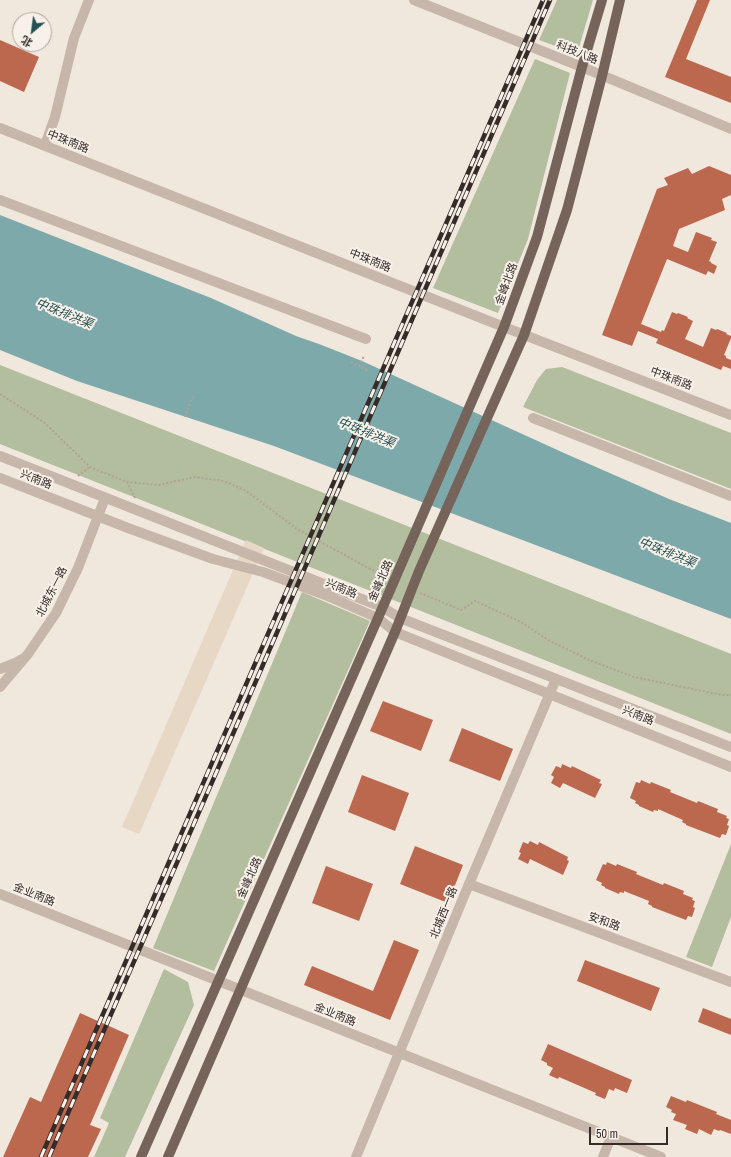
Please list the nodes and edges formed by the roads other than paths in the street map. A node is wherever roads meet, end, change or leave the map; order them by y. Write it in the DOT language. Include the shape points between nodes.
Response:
graph roads {
  1 [pos="89,0"];
  2 [pos="414,0"];
  3 [pos="602,0"];
  4 [pos="620,0"];
  5 [pos="582,67"];
  6 [pos="602,76"];
  7 [pos="0,128"];
  8 [pos="731,130"];
  9 [pos="45,145"];
  10 [pos="0,200"];
  11 [pos="504,327"];
  12 [pos="524,335"];
  13 [pos="366,339"];
  14 [pos="731,415"];
  15 [pos="533,418"];
  16 [pos="0,456"];
  17 [pos="0,478"];
  18 [pos="731,496"];
  19 [pos="105,498"];
  20 [pos="98,517"];
  21 [pos="382,607"];
  22 [pos="378,618"];
  23 [pos="400,618"];
  24 [pos="394,632"];
  25 [pos="28,654"];
  26 [pos="0,669"];
  27 [pos="556,678"];
  28 [pos="0,687"];
  29 [pos="550,693"];
  30 [pos="731,747"];
  31 [pos="731,767"];
  32 [pos="469,884"];
  33 [pos="0,894"];
  34 [pos="218,981"];
  35 [pos="731,982"];
  36 [pos="240,990"];
  37 [pos="399,1053"];
  38 [pos="611,1137"];
  39 [pos="140,1157"];
  40 [pos="168,1157"];
  41 [pos="356,1157"];
  42 [pos="603,1157"];
  43 [pos="661,1157"];
  1 -- 9 [label="street" via="74,38 55,117"];
  2 -- 5 [label="street, 科技八路"];
  3 -- 5 [label="main road, 金峰北路"];
  4 -- 6 [label="main road"];
  5 -- 6 [label="street, 科技八路"];
  5 -- 11 [label="main road, 金峰北路" via="537,237"];
  6 -- 8 [label="street, 科技八路"];
  6 -- 12 [label="main road" via="567,210"];
  7 -- 9 [label="street, 中珠南路"];
  9 -- 11 [label="street, 中珠南路"];
  10 -- 13 [label="street"];
  11 -- 12 [label="street, 中珠南路"];
  11 -- 21 [label="main road, 金峰北路"];
  12 -- 14 [label="street, 中珠南路"];
  12 -- 23 [label="main road"];
  15 -- 18 [label="street"];
  16 -- 19 [label="street, 兴南路"];
  17 -- 20 [label="street, 兴南路"];
  19 -- 20 [label="street, 北城东一路"];
  19 -- 21 [label="street, 兴南路"];
  20 -- 22 [label="street, 兴南路" via="213,559 263,572"];
  20 -- 25 [label="street, 北城东一路" via="68,591"];
  21 -- 22 [label="main road, 金峰北路"];
  21 -- 23 [label="street, 兴南路"];
  22 -- 24 [label="street, 兴南路"];
  22 -- 34 [label="main road, 金峰北路"];
  23 -- 24 [label="main road"];
  23 -- 27 [label="street, 兴南路"];
  24 -- 29 [label="street, 兴南路"];
  24 -- 36 [label="main road"];
  25 -- 26 [label="street"];
  25 -- 28 [label="street, 北城东一路"];
  27 -- 29 [label="street, 北城西一路"];
  27 -- 30 [label="street, 兴南路"];
  29 -- 31 [label="street, 兴南路"];
  29 -- 32 [label="street, 北城西一路"];
  32 -- 35 [label="street, 安和路"];
  32 -- 37 [label="street, 北城西一路"];
  33 -- 34 [label="street, 金业南路"];
  34 -- 36 [label="street, 金业南路"];
  34 -- 39 [label="main road, 金峰北路"];
  36 -- 37 [label="street, 金业南路"];
  36 -- 40 [label="main road"];
  37 -- 38 [label="street, 金业南路"];
  37 -- 41 [label="street, 北城西一路"];
  38 -- 42 [label="street"];
  38 -- 43 [label="street, 金业南路"];
}
